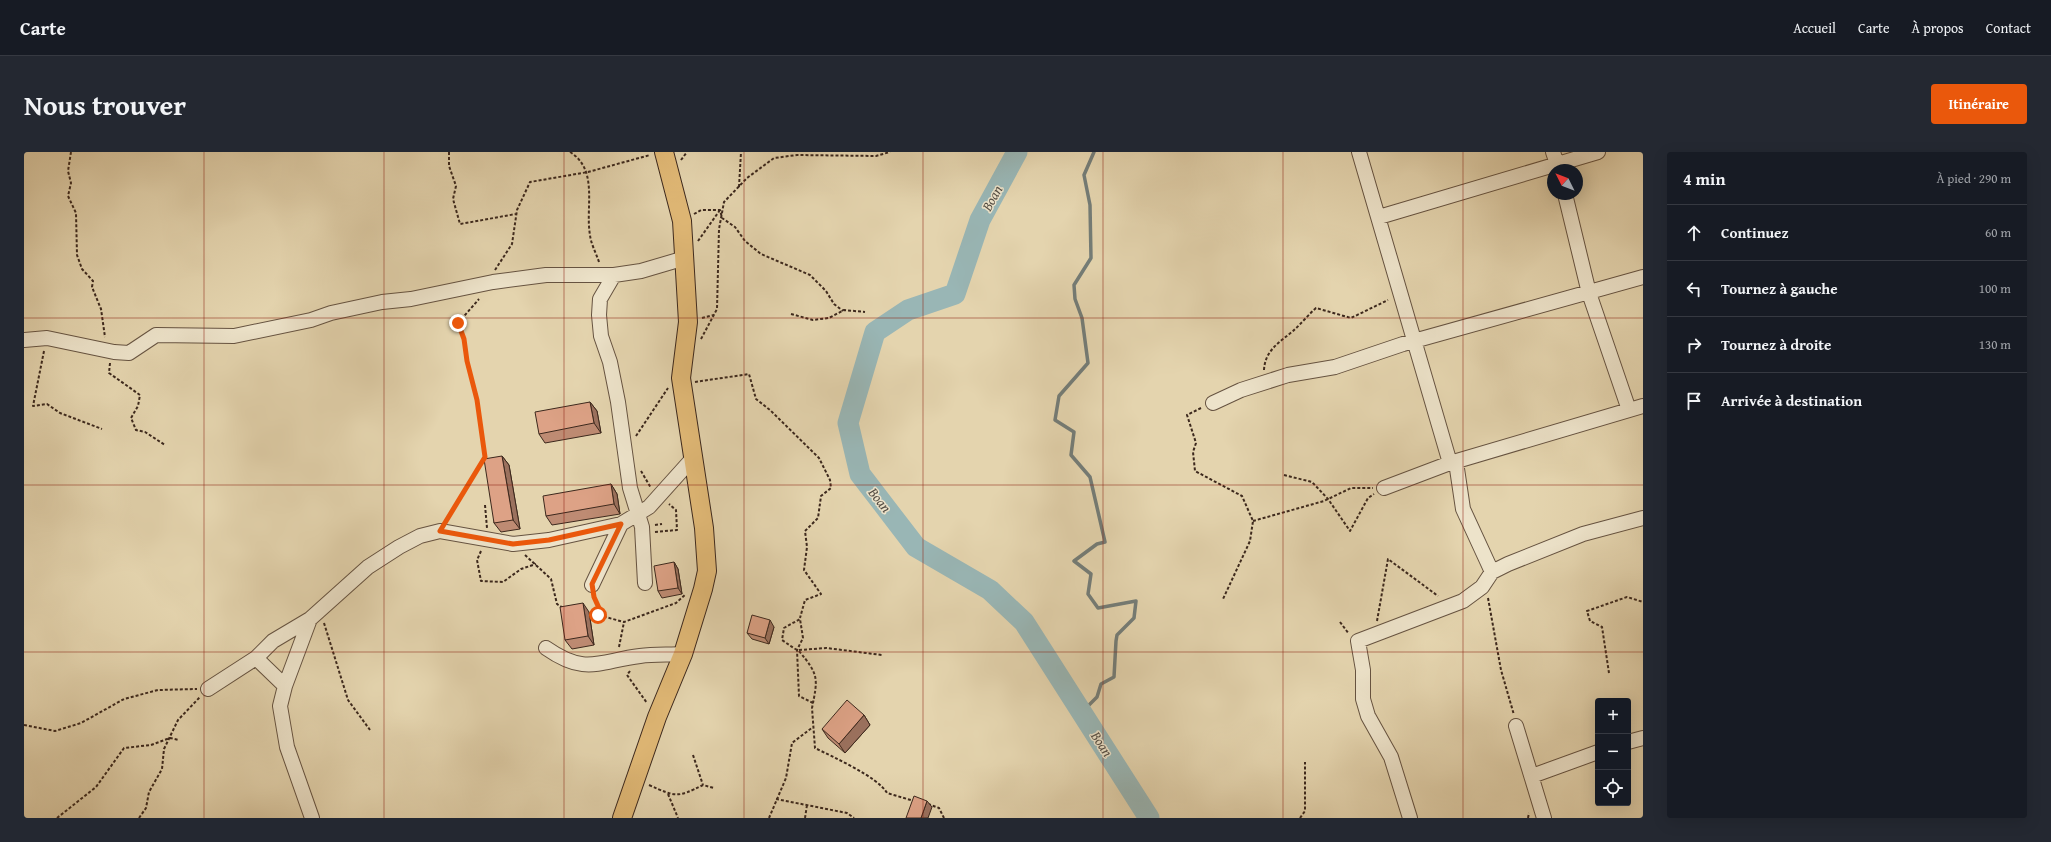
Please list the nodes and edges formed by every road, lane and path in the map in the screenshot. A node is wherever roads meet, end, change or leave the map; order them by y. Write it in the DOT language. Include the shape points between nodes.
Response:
graph roads {
  1 [pos="71,152"];
  2 [pos="450,152"];
  3 [pos="570,152"];
  4 [pos="741,152"];
  5 [pos="890,152"];
  6 [pos="1360,152"];
  7 [pos="1598,152"];
  8 [pos="658,153"];
  9 [pos="1556,162"];
  10 [pos="588,172"];
  11 [pos="739,187"];
  12 [pos="1566,200"];
  13 [pos="720,210"];
  14 [pos="516,214"];
  15 [pos="1379,217"];
  16 [pos="722,218"];
  17 [pos="682,221"];
  18 [pos="686,258"];
  19 [pos="614,275"];
  20 [pos="1643,277"];
  21 [pos="493,282"];
  22 [pos="1589,293"];
  23 [pos="1401,294"];
  24 [pos="843,310"];
  25 [pos="865,312"];
  26 [pos="791,314"];
  27 [pos="47,338"];
  28 [pos="24,340"];
  29 [pos="1415,340"];
  30 [pos="700,343"];
  31 [pos="114,352"];
  32 [pos="1264,383"];
  33 [pos="682,385"];
  34 [pos="1213,402"];
  35 [pos="1643,406"];
  36 [pos="1629,410"];
  37 [pos="652,414"];
  38 [pos="102,430"];
  39 [pos="634,438"];
  40 [pos="165,445"];
  41 [pos="693,458"];
  42 [pos="1453,462"];
  43 [pos="640,468"];
  44 [pos="1284,475"];
  45 [pos="1384,488"];
  46 [pos="1328,499"];
  47 [pos="657,500"];
  48 [pos="485,506"];
  49 [pos="638,515"];
  50 [pos="1643,518"];
  51 [pos="1253,521"];
  52 [pos="621,524"];
  53 [pos="440,531"];
  54 [pos="642,533"];
  55 [pos="489,540"];
  56 [pos="513,544"];
  57 [pos="536,564"];
  58 [pos="1492,572"];
  59 [pos="645,583"];
  60 [pos="592,584"];
  61 [pos="1482,587"];
  62 [pos="687,593"];
  63 [pos="1223,599"];
  64 [pos="1643,602"];
  65 [pos="1451,606"];
  66 [pos="564,608"];
  67 [pos="315,615"];
  68 [pos="800,619"];
  69 [pos="624,622"];
  70 [pos="1374,634"];
  71 [pos="546,648"];
  72 [pos="797,650"];
  73 [pos="683,654"];
  74 [pos="882,655"];
  75 [pos="641,656"];
  76 [pos="256,658"];
  77 [pos="617,660"];
  78 [pos="1609,673"];
  79 [pos="286,686"];
  80 [pos="208,689"];
  81 [pos="813,703"];
  82 [pos="657,717"];
  83 [pos="24,725"];
  84 [pos="1516,726"];
  85 [pos="813,727"];
  86 [pos="370,730"];
  87 [pos="170,738"];
  88 [pos="1643,738"];
  89 [pos="179,740"];
  90 [pos="1631,741"];
  91 [pos="1595,753"];
  92 [pos="693,755"];
  93 [pos="1305,762"];
  94 [pos="1532,776"];
  95 [pos="635,779"];
  96 [pos="703,785"];
  97 [pos="714,788"];
  98 [pos="668,794"];
  99 [pos="776,799"];
  100 [pos="915,801"];
  101 [pos="922,803"];
  102 [pos="807,805"];
  103 [pos="57,818"];
  104 [pos="139,818"];
  105 [pos="312,818"];
  106 [pos="622,818"];
  107 [pos="678,818"];
  108 [pos="769,818"];
  109 [pos="805,818"];
  110 [pos="854,818"];
  111 [pos="944,818"];
  112 [pos="1300,818"];
  113 [pos="1410,818"];
  114 [pos="1544,818"];
  1 -- 31 [label="path" via="68,171 71,183 68,196 76,213 77,255 82,269 93,281 92,287 102,309 106,345"];
  2 -- 14 [label="path" via="448,166 456,186 452,200 460,224"];
  3 -- 10 [label="path"];
  4 -- 11 [label="path"];
  5 -- 11 [label="path" via="876,156 797,155 774,158"];
  6 -- 15 [label="street"];
  7 -- 9 [label="street"];
  8 -- 10 [label="path"];
  8 -- 17 [label="main road"];
  9 -- 15 [label="street"];
  10 -- 14 [label="path" via="530,182"];
  10 -- 19 [label="path" via="590,236 604,273"];
  11 -- 16 [label="path" via="724,202"];
  12 -- 22 [label="street"];
  13 -- 16 [label="path"];
  13 -- 17 [label="path" via="701,210"];
  13 -- 18 [label="path"];
  14 -- 21 [label="path" via="512,244 495,267"];
  15 -- 23 [label="street"];
  16 -- 24 [label="path" via="735,227 744,241 761,254 810,275 826,291 834,304"];
  16 -- 30 [label="path" via="719,229 717,309"];
  17 -- 18 [label="main road"];
  18 -- 19 [label="street" via="641,271"];
  18 -- 33 [label="main road" via="688,322"];
  19 -- 21 [label="street" via="546,275"];
  19 -- 49 [label="street" via="600,298 601,336 610,362 630,488"];
  20 -- 22 [label="street"];
  21 -- 31 [label="street" via="411,299 382,302 234,336 156,335 134,351"];
  21 -- 53 [label="path" via="458,323 477,400 485,457"];
  22 -- 29 [label="street"];
  22 -- 36 [label="street"];
  23 -- 29 [label="street"];
  23 -- 32 [label="path" via="1351,318 1316,308 1276,344 1264,363"];
  24 -- 25 [label="path"];
  24 -- 26 [label="path" via="829,318 813,320"];
  27 -- 28 [label="street"];
  27 -- 31 [label="street"];
  27 -- 38 [label="path" via="33,406 47,404 60,414"];
  29 -- 32 [label="street" via="1335,367 1288,375"];
  29 -- 42 [label="street"];
  31 -- 40 [label="path" via="109,364 109,373 140,395 138,406 131,418 136,430 145,432"];
  32 -- 34 [label="street"];
  33 -- 41 [label="main road"];
  33 -- 68 [label="path" via="749,374 756,399 776,415 818,458 824,469 832,488 821,496 818,518 805,531 807,547 804,570 821,594 805,600"];
  34 -- 51 [label="path" via="1187,416 1196,443 1193,452 1195,471 1242,496"];
  35 -- 36 [label="street"];
  36 -- 42 [label="street"];
  37 -- 39 [label="path"];
  41 -- 47 [label="street"];
  41 -- 73 [label="main road" via="704,528 707,571"];
  42 -- 45 [label="street"];
  42 -- 58 [label="street" via="1463,509"];
  43 -- 47 [label="path"];
  44 -- 46 [label="path" via="1312,482"];
  45 -- 46 [label="path" via="1352,488"];
  45 -- 46 [label="path" via="1368,498 1350,531"];
  46 -- 51 [label="path"];
  47 -- 49 [label="street"];
  47 -- 54 [label="path" via="676,510 677,530"];
  48 -- 55 [label="path"];
  49 -- 52 [label="street"];
  49 -- 54 [label="street"];
  50 -- 58 [label="street" via="1583,534"];
  51 -- 63 [label="path" via="1250,541"];
  52 -- 56 [label="street" via="549,540"];
  52 -- 60 [label="street"];
  53 -- 55 [label="street"];
  53 -- 67 [label="street" via="420,536 368,567"];
  54 -- 59 [label="street"];
  55 -- 56 [label="street"];
  55 -- 57 [label="path" via="477,560 480,581 503,582 520,569"];
  56 -- 57 [label="path"];
  57 -- 66 [label="path" via="551,580 557,604"];
  58 -- 61 [label="street"];
  60 -- 69 [label="path" via="599,608 598,615"];
  61 -- 65 [label="street" via="1463,601"];
  61 -- 84 [label="path" via="1488,600 1501,670"];
  62 -- 69 [label="path" via="676,603"];
  64 -- 78 [label="path" via="1627,597 1587,611 1590,621 1602,628"];
  65 -- 70 [label="street"];
  65 -- 70 [label="path" via="1388,559"];
  67 -- 76 [label="street" via="273,641"];
  67 -- 79 [label="street"];
  67 -- 86 [label="path" via="348,700"];
  68 -- 72 [label="path" via="803,638"];
  68 -- 72 [label="path" via="784,628 782,640"];
  69 -- 77 [label="path"];
  70 -- 113 [label="street" via="1358,641 1363,670 1363,699 1368,716 1391,757"];
  71 -- 77 [label="street" via="568,660 591,666"];
  72 -- 74 [label="path" via="826,648"];
  72 -- 81 [label="path" via="809,663 817,678"];
  72 -- 81 [label="path" via="799,696"];
  73 -- 75 [label="street"];
  73 -- 82 [label="main road"];
  75 -- 77 [label="street"];
  75 -- 82 [label="path" via="627,676"];
  76 -- 79 [label="street"];
  76 -- 80 [label="street"];
  79 -- 105 [label="street" via="280,706 282,723 287,747"];
  80 -- 83 [label="path" via="158,690 124,698 81,723 55,731"];
  80 -- 87 [label="path" via="178,720"];
  81 -- 85 [label="path"];
  82 -- 95 [label="main road"];
  84 -- 94 [label="street"];
  85 -- 99 [label="path" via="792,743 786,778"];
  85 -- 100 [label="path" via="815,748 883,786 887,794"];
  87 -- 89 [label="path"];
  87 -- 103 [label="path" via="151,745 124,748 96,787"];
  87 -- 104 [label="path" via="164,749 162,769 149,792 146,808"];
  88 -- 90 [label="street"];
  91 -- 94 [label="street"];
  92 -- 96 [label="path"];
  93 -- 112 [label="path" via="1305,811"];
  94 -- 114 [label="street"];
  95 -- 98 [label="path"];
  95 -- 106 [label="main road"];
  96 -- 97 [label="path"];
  96 -- 98 [label="path" via="681,796"];
  98 -- 107 [label="path"];
  99 -- 102 [label="path"];
  99 -- 108 [label="path"];
  101 -- 111 [label="path" via="938,808"];
  102 -- 109 [label="path"];
  102 -- 110 [label="path" via="847,813"];
}
